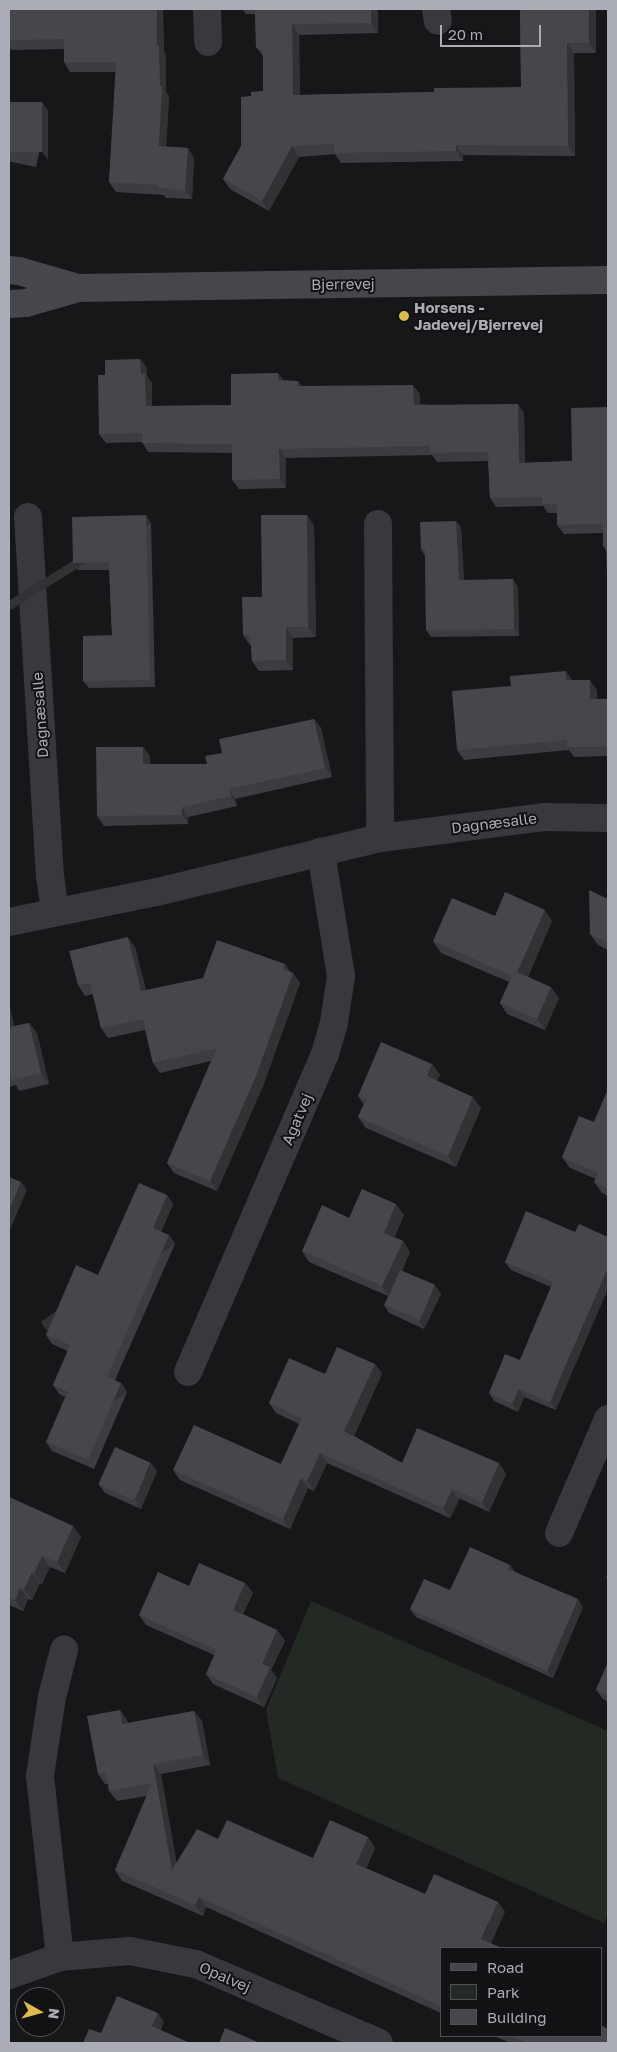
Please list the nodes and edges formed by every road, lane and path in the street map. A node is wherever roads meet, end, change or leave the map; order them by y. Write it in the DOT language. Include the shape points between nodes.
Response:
graph roads {
  1 [pos="208,9"];
  2 [pos="208,42"];
  3 [pos="9,270"];
  4 [pos="608,280"];
  5 [pos="78,288"];
  6 [pos="9,304"];
  7 [pos="28,517"];
  8 [pos="378,524"];
  9 [pos="608,818"];
  10 [pos="380,838"];
  11 [pos="321,852"];
  12 [pos="55,912"];
  13 [pos="9,922"];
  14 [pos="188,1372"];
  15 [pos="608,1420"];
  16 [pos="559,1533"];
  17 [pos="64,1650"];
  18 [pos="60,1957"];
  19 [pos="9,1976"];
  20 [pos="379,2043"];
  1 -- 2 [label="street"];
  3 -- 5 [label="street, Bjerrevej"];
  4 -- 5 [label="street, Bjerrevej"];
  5 -- 6 [label="street, Bjerrevej" via="26,303"];
  7 -- 12 [label="street, Dagnæsalle" via="50,876"];
  8 -- 10 [label="street"];
  9 -- 10 [label="street, Dagnæsalle" via="544,817"];
  10 -- 11 [label="street, Dagnæsalle"];
  11 -- 12 [label="street, Dagnæsalle" via="157,892"];
  11 -- 14 [label="street, Agatvej" via="341,976 326,1054"];
  12 -- 13 [label="street, Dagnæsalle"];
  15 -- 16 [label="street"];
  17 -- 18 [label="street" via="52,1697 40,1776"];
  18 -- 19 [label="street, Opalvej"];
  18 -- 20 [label="street, Opalvej" via="130,1951 196,1964"];
}
